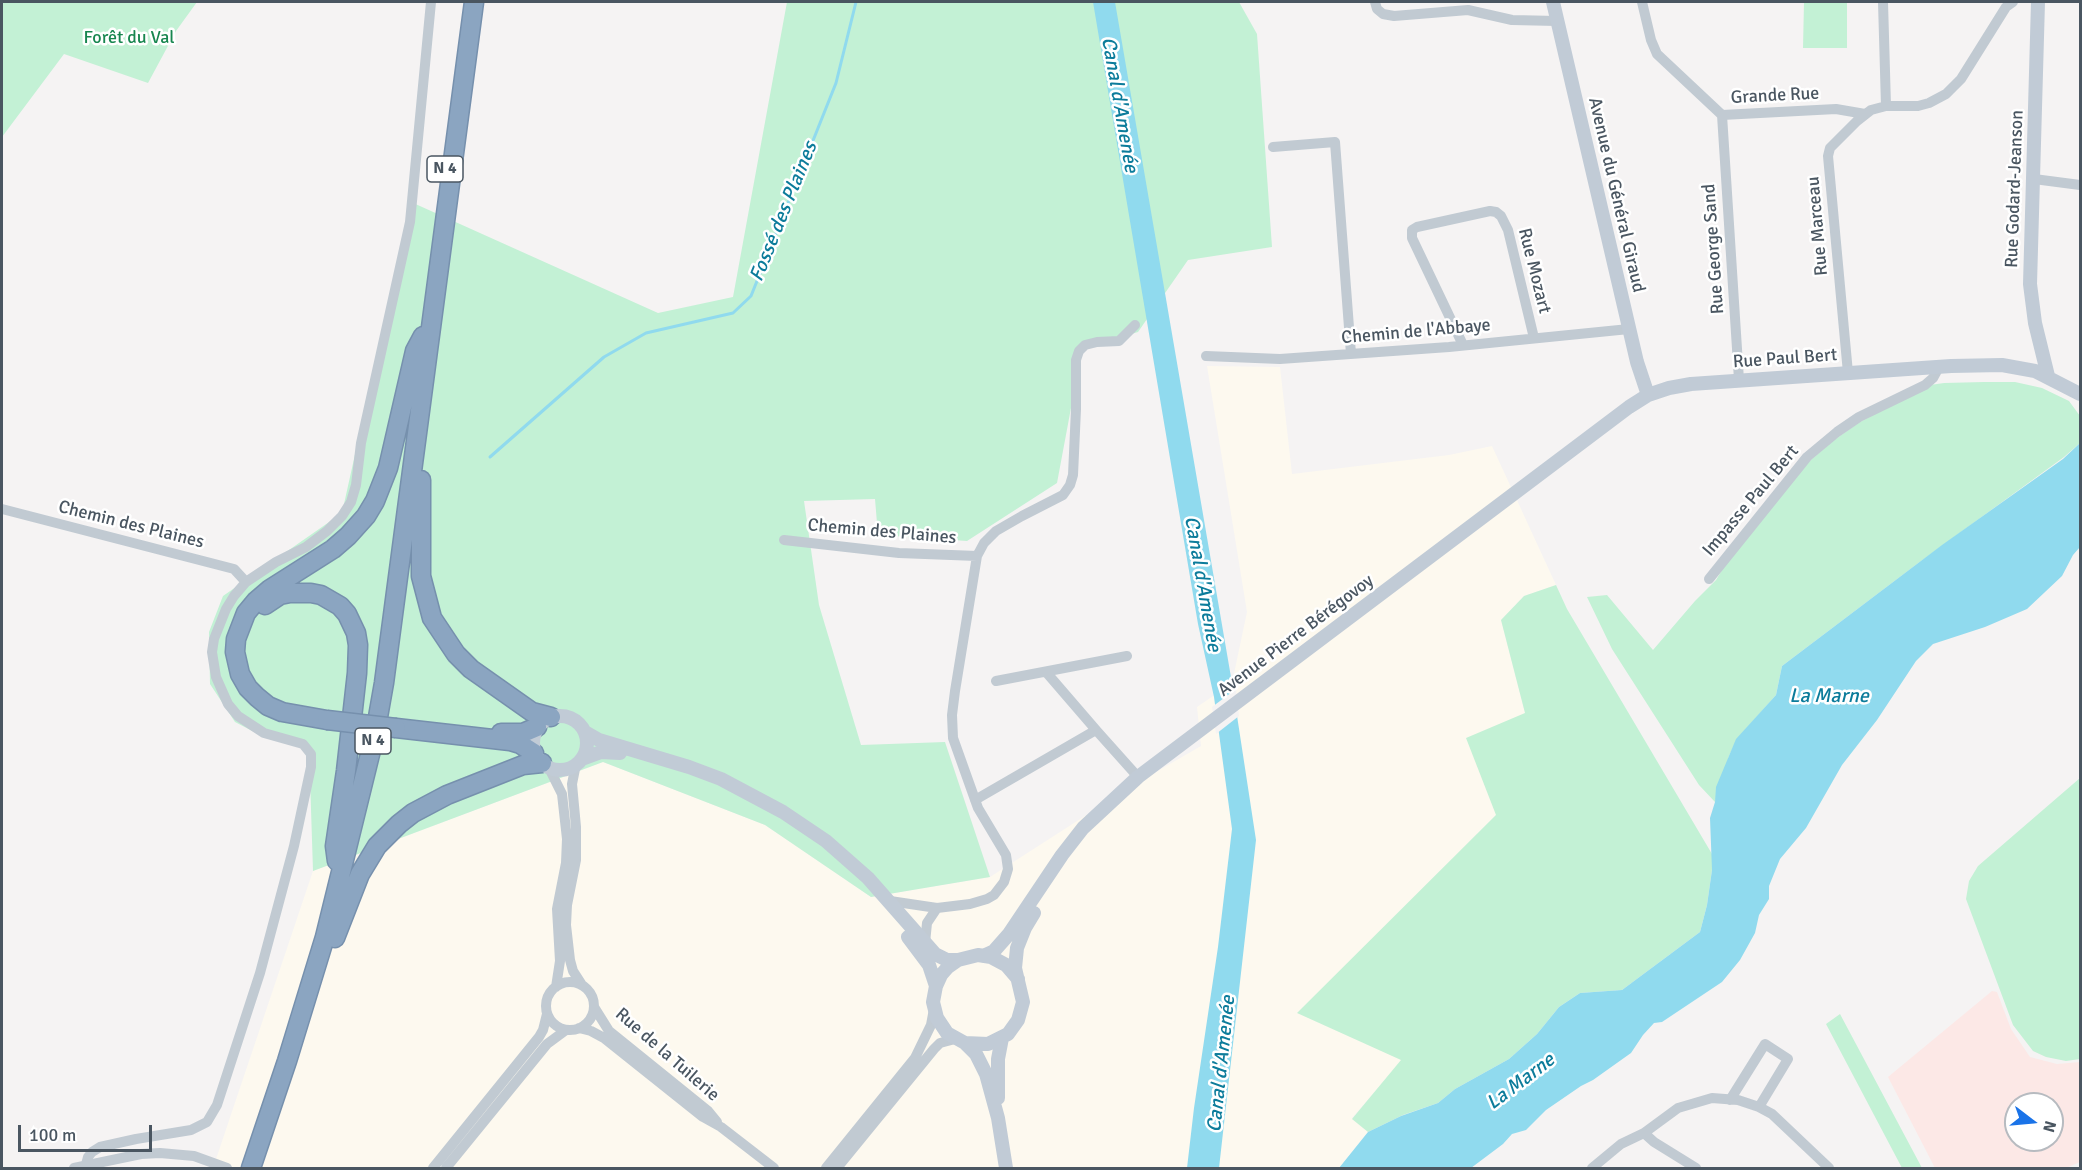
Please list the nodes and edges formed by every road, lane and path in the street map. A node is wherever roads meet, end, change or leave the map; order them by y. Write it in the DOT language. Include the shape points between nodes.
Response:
graph roads {
  1 [pos="431,2"];
  2 [pos="467,2"];
  3 [pos="474,2"];
  4 [pos="1375,2"];
  5 [pos="1553,2"];
  6 [pos="1642,2"];
  7 [pos="1882,2"];
  8 [pos="2013,2"];
  9 [pos="2038,2"];
  10 [pos="1557,21"];
  11 [pos="1886,106"];
  12 [pos="1864,114"];
  13 [pos="1722,115"];
  14 [pos="1273,147"];
  15 [pos="2034,179"];
  16 [pos="2080,185"];
  17 [pos="1135,325"];
  18 [pos="1629,328"];
  19 [pos="423,336"];
  20 [pos="1534,338"];
  21 [pos="1463,345"];
  22 [pos="1351,354"];
  23 [pos="1206,356"];
  24 [pos="1939,367"];
  25 [pos="1848,373"];
  26 [pos="2048,376"];
  27 [pos="1738,380"];
  28 [pos="2080,394"];
  29 [pos="1648,395"];
  30 [pos="419,412"];
  31 [pos="1518,491"];
  32 [pos="2,509"];
  33 [pos="784,540"];
  34 [pos="976,556"];
  35 [pos="1708,579"];
  36 [pos="246,582"];
  37 [pos="1128,656"];
  38 [pos="1046,672"];
  39 [pos="996,681"];
  40 [pos="328,716"];
  41 [pos="544,722"];
  42 [pos="396,724"];
  43 [pos="1096,730"];
  44 [pos="585,732"];
  45 [pos="542,761"];
  46 [pos="579,761"];
  47 [pos="1138,777"];
  48 [pos="975,800"];
  49 [pos="1099,814"];
  50 [pos="337,861"];
  51 [pos="890,901"];
  52 [pos="937,908"];
  53 [pos="925,943"];
  54 [pos="983,956"];
  55 [pos="958,960"];
  56 [pos="1018,979"];
  57 [pos="582,985"];
  58 [pos="936,986"];
  59 [pos="556,987"];
  60 [pos="594,1007"];
  61 [pos="934,1010"];
  62 [pos="547,1014"];
  63 [pos="579,1029"];
  64 [pos="566,1030"];
  65 [pos="1002,1038"];
  66 [pos="960,1041"];
  67 [pos="287,1062"];
  68 [pos="1730,1100"];
  69 [pos="1759,1107"];
  70 [pos="998,1118"];
  71 [pos="721,1126"];
  72 [pos="1644,1132"];
  73 [pos="82,1168"];
  74 [pos="227,1168"];
  75 [pos="244,1168"];
  76 [pos="251,1168"];
  77 [pos="433,1168"];
  78 [pos="446,1168"];
  79 [pos="774,1168"];
  80 [pos="826,1168"];
  81 [pos="837,1168"];
  82 [pos="1006,1168"];
  83 [pos="1592,1168"];
  84 [pos="1695,1168"];
  85 [pos="1829,1168"];
  1 -- 36 [label="street" via="410,222 351,502 327,531"];
  2 -- 19 [label="highway, N 4"];
  3 -- 30 [label="highway, N 4"];
  4 -- 10 [label="street" via="1383,14 1394,16 1468,10 1512,20"];
  5 -- 10 [label="main road, Avenue du Général Giraud"];
  6 -- 13 [label="street, Grande Rue" via="1657,54"];
  7 -- 11 [label="street"];
  8 -- 11 [label="street" via="1954,87 1929,104"];
  9 -- 15 [label="main road, Rue Godard-Jeanson"];
  10 -- 18 [label="main road, Avenue du Général Giraud"];
  11 -- 12 [label="street, Rue Marceau"];
  12 -- 13 [label="street, Grande Rue" via="1836,109"];
  12 -- 25 [label="street, Rue Marceau" via="1828,152"];
  13 -- 27 [label="street, Rue George Sand"];
  14 -- 22 [label="street" via="1335,142"];
  15 -- 16 [label="street"];
  15 -- 26 [label="main road, Rue Godard-Jeanson" via="2031,303"];
  17 -- 34 [label="street" via="1119,341 1097,342 1079,351 1070,485 1063,495 996,531"];
  18 -- 20 [label="street, Chemin de l'Abbaye"];
  18 -- 29 [label="main road, Avenue du Général Giraud"];
  19 -- 40 [label="highway" via="415,351 388,468 375,501 358,526 333,549 256,601 243,619 236,639 240,674 257,697 282,712"];
  19 -- 50 [label="highway, N 4" via="376,683"];
  20 -- 21 [label="street, Chemin de l'Abbaye"];
  20 -- 21 [label="street, Rue Mozart" via="1508,230 1501,216 1490,211 1412,230 1412,238"];
  21 -- 22 [label="street, Chemin de l'Abbaye"];
  22 -- 23 [label="street, Chemin de l'Abbaye" via="1280,359"];
  24 -- 25 [label="main road, Rue Paul Bert"];
  24 -- 26 [label="main road, Rue Paul Bert" via="2002,365"];
  24 -- 35 [label="street, Impasse Paul Bert" via="1925,385 1859,417 1807,458"];
  25 -- 27 [label="main road, Rue Paul Bert"];
  26 -- 28 [label="main road, Rue Paul Bert"];
  27 -- 29 [label="main road, Rue Paul Bert" via="1691,384"];
  29 -- 31 [label="main road, Rue Paul Bert"];
  30 -- 41 [label="highway" via="423,427 419,548 421,576 432,618 471,669"];
  30 -- 67 [label="highway, N 4" via="375,734 325,937"];
  31 -- 47 [label="main road, Avenue Pierre Bérégovoy"];
  32 -- 36 [label="street, Chemin des Plaines" via="234,569"];
  33 -- 34 [label="street, Chemin des Plaines" via="899,553"];
  34 -- 48 [label="street" via="952,715 953,738"];
  36 -- 73 [label="street" via="226,609 214,639 213,666 218,684 238,716 264,733 303,744 311,754 312,767 263,961 217,1105 207,1122 190,1130 100,1147"];
  37 -- 38 [label="street"];
  38 -- 39 [label="street"];
  38 -- 43 [label="street"];
  40 -- 42 [label="highway, bridge"];
  40 -- 50 [label="highway" via="279,700 252,674 245,645 248,632 260,611 280,595 310,593 332,600 347,614 356,633 357,673 335,846"];
  41 -- 42 [label="highway" via="523,733 511,734"];
  41 -- 44 [label="main road" via="559,715 575,720"];
  41 -- 45 [label="main road" via="533,735"];
  42 -- 45 [label="highway" via="510,741"];
  43 -- 47 [label="street"];
  43 -- 48 [label="street"];
  44 -- 46 [label="main road" via="587,746"];
  44 -- 51 [label="main road" via="599,740 689,767 753,795 826,841"];
  45 -- 46 [label="main road" via="563,770"];
  45 -- 59 [label="street" via="562,794 567,839 557,909 560,961"];
  45 -- 67 [label="highway" via="447,795 413,813 377,846 351,895 299,1044"];
  46 -- 57 [label="street" via="572,784 576,860 566,925 570,960"];
  46 -- 58 [label="main road" via="601,752 618,752 718,785 780,817 823,847 871,891 924,957"];
  47 -- 49 [label="main road, Avenue Pierre Bérégovoy"];
  48 -- 52 [label="street" via="1006,855 1007,875 1000,889 987,899"];
  49 -- 54 [label="main road" via="1062,855 1009,934 994,951"];
  49 -- 56 [label="main road" via="1025,928 1017,948"];
  50 -- 75 [label="highway, N 4" via="284,1049"];
  51 -- 52 [label="street"];
  51 -- 53 [label="main road"];
  52 -- 53 [label="street" via="927,923"];
  53 -- 55 [label="main road" via="939,956"];
  54 -- 55 [label="main road"];
  54 -- 56 [label="main road" via="1006,965"];
  55 -- 58 [label="main road" via="941,975"];
  56 -- 65 [label="main road" via="1022,1011"];
  57 -- 59 [label="street" via="566,982"];
  57 -- 60 [label="street" via="591,994"];
  58 -- 61 [label="main road"];
  59 -- 62 [label="street" via="547,999"];
  60 -- 63 [label="street" via="590,1020"];
  60 -- 71 [label="street, Rue de la Tuilerie" via="609,1031 708,1111"];
  61 -- 66 [label="main road" via="942,1026"];
  61 -- 80 [label="street" via="915,1058"];
  62 -- 64 [label="street"];
  62 -- 77 [label="street" via="539,1037"];
  63 -- 64 [label="street"];
  63 -- 71 [label="street, Rue de la Tuilerie" via="604,1038 703,1117"];
  64 -- 78 [label="street" via="547,1044"];
  65 -- 66 [label="main road" via="980,1045"];
  65 -- 70 [label="main road"];
  66 -- 70 [label="main road" via="983,1066"];
  66 -- 81 [label="street" via="940,1043 934,1049"];
  67 -- 76 [label="highway, N 4"];
  68 -- 69 [label="street"];
  68 -- 69 [label="street" via="1765,1044 1788,1059"];
  68 -- 72 [label="street" via="1712,1098 1678,1108"];
  69 -- 85 [label="street" via="1786,1125"];
  70 -- 82 [label="main road"];
  71 -- 79 [label="street, Rue de la Tuilerie"];
  72 -- 83 [label="street"];
  72 -- 84 [label="street"];
  73 -- 74 [label="street" via="159,1153 180,1154"];
}
